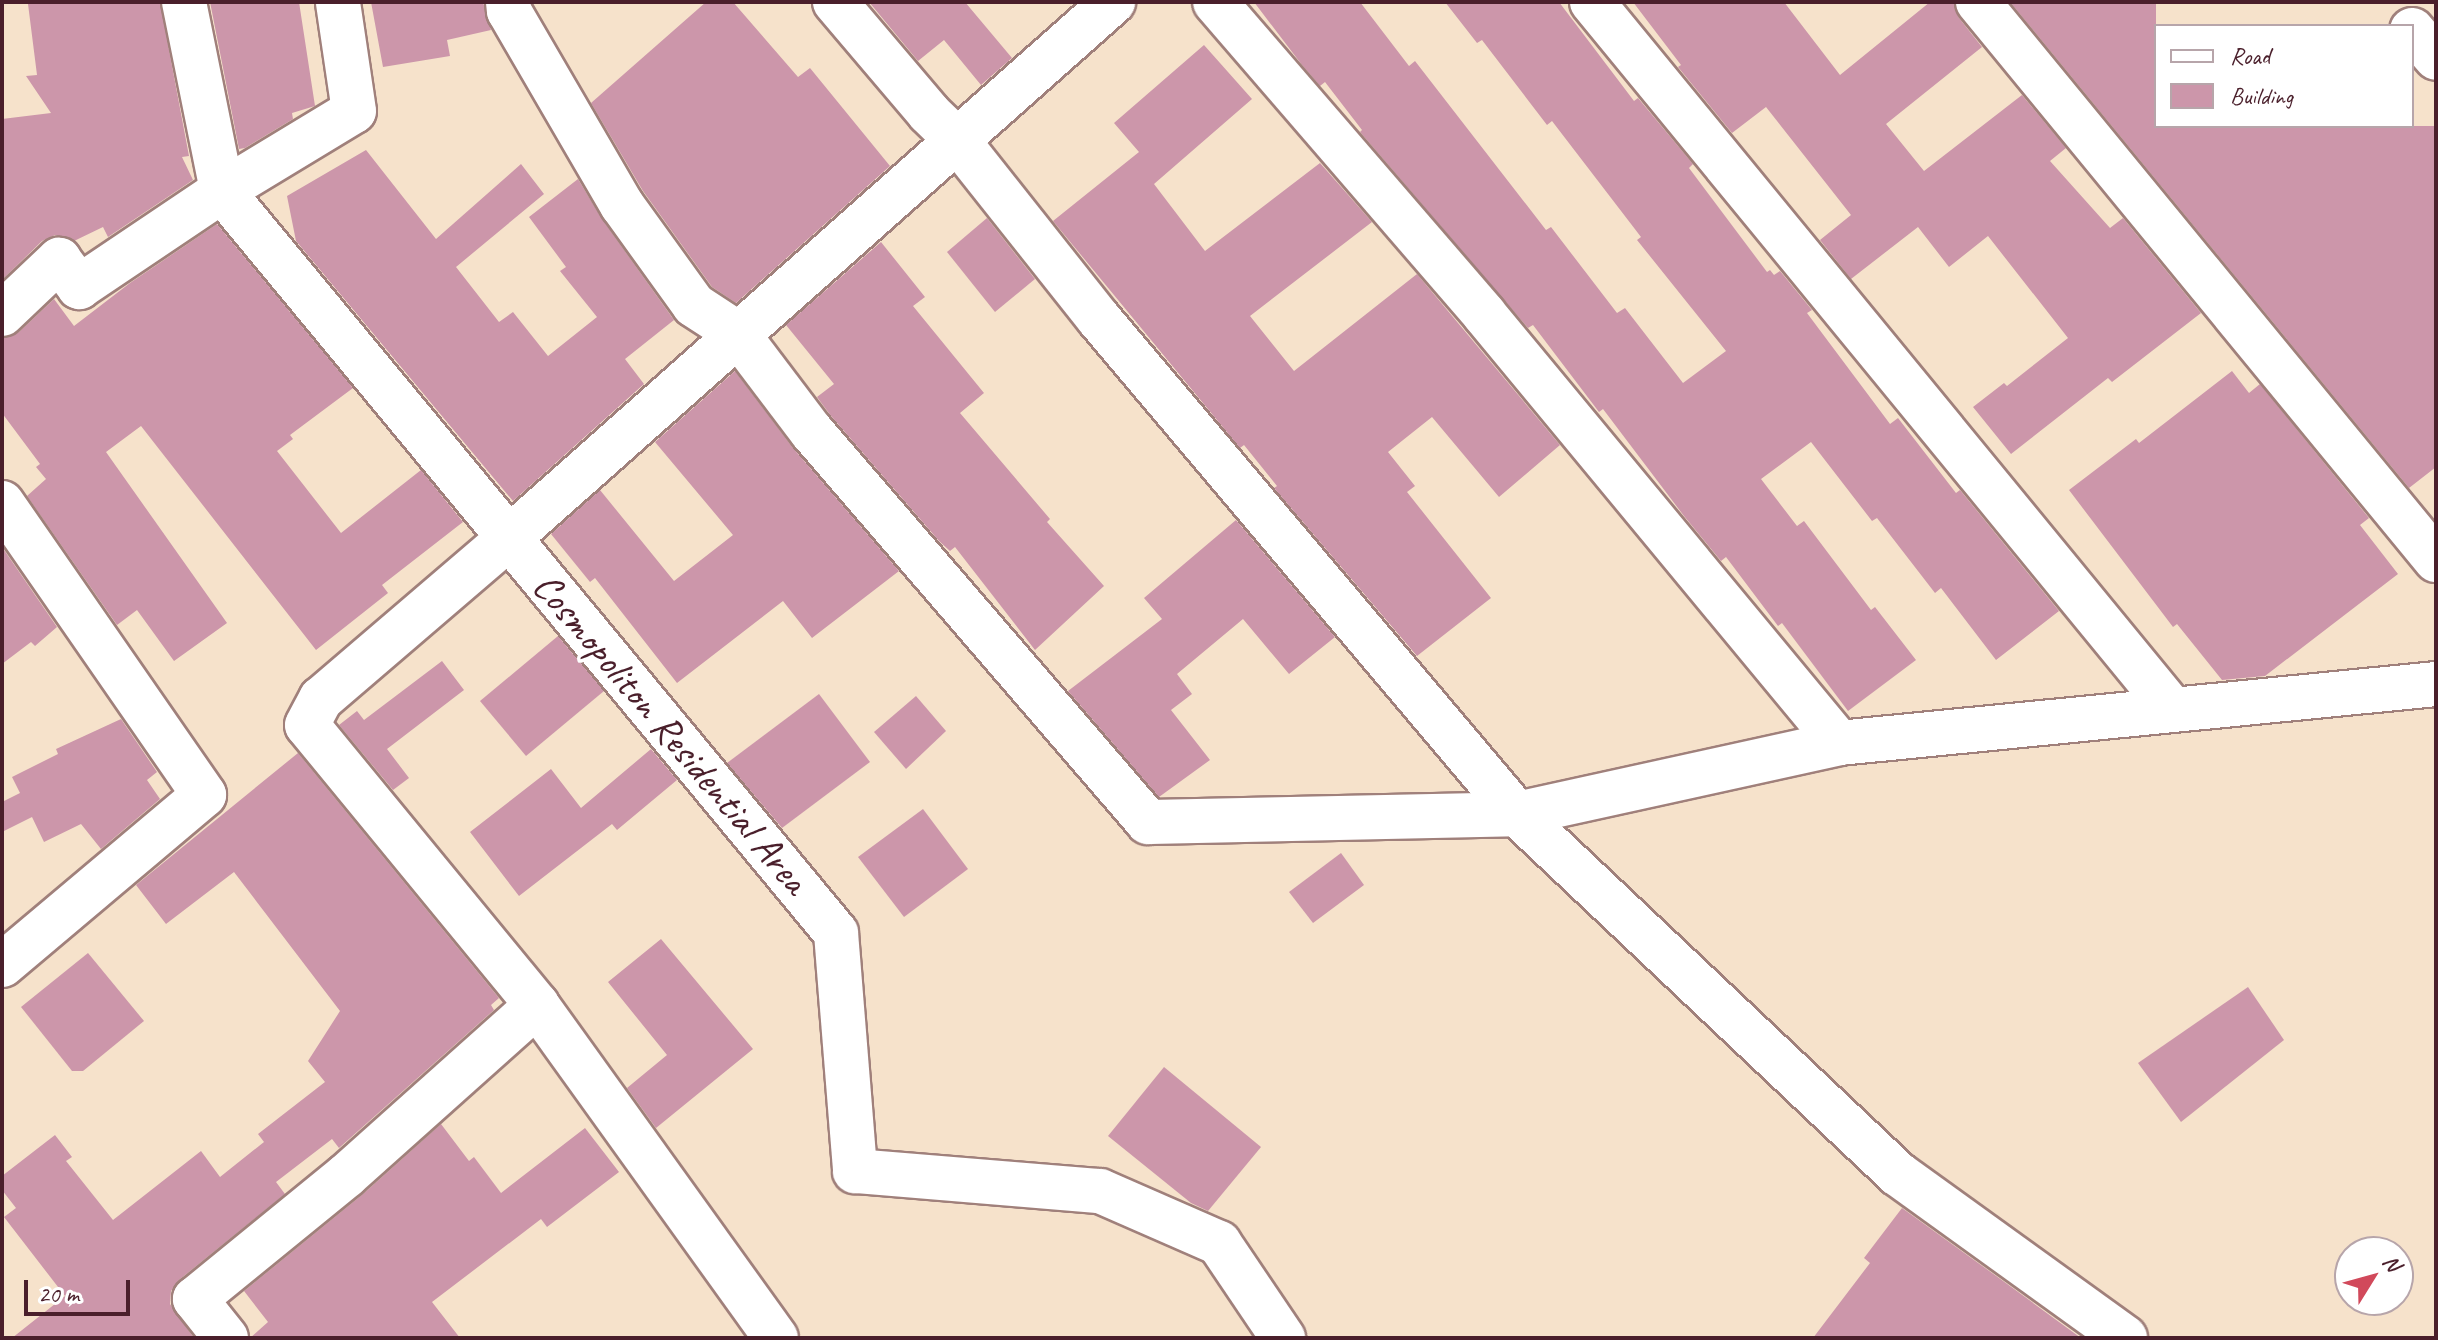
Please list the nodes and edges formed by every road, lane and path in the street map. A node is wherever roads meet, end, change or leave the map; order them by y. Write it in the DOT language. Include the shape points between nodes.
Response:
graph roads {
  1 [pos="184,2"];
  2 [pos="338,2"];
  3 [pos="508,2"];
  4 [pos="835,2"];
  5 [pos="1113,2"];
  6 [pos="1215,2"];
  7 [pos="1592,2"];
  8 [pos="1978,2"];
  9 [pos="2389,2"];
  10 [pos="2407,24"];
  11 [pos="2414,33"];
  12 [pos="2436,58"];
  13 [pos="957,140"];
  14 [pos="222,191"];
  15 [pos="2,314"];
  16 [pos="737,333"];
  17 [pos="2,503"];
  18 [pos="509,538"];
  19 [pos="2430,549"];
  20 [pos="2436,684"];
  21 [pos="2172,709"];
  22 [pos="1839,743"];
  23 [pos="1517,814"];
  24 [pos="2,965"];
  25 [pos="537,1005"];
  26 [pos="226,1338"];
  27 [pos="776,1338"];
  28 [pos="1283,1338"];
  29 [pos="2125,1338"];
  1 -- 14 [label="street"];
  2 -- 14 [label="street" via="354,111"];
  3 -- 16 [label="street" via="622,205 694,305"];
  4 -- 13 [label="street"];
  5 -- 13 [label="street"];
  6 -- 22 [label="street" via="1484,314"];
  7 -- 21 [label="street"];
  8 -- 19 [label="street"];
  9 -- 10 [label="street"];
  11 -- 12 [label="street"];
  13 -- 16 [label="street"];
  13 -- 23 [label="street" via="1118,342"];
  14 -- 15 [label="street" via="79,287 59,260"];
  14 -- 18 [label="street, Cosmopoliton Residential Area"];
  16 -- 18 [label="street"];
  16 -- 23 [label="street" via="812,432 1148,822"];
  17 -- 24 [label="street" via="204,795"];
  18 -- 25 [label="street" via="321,699 307,725"];
  18 -- 28 [label="street, Cosmopoliton Residential Area" via="836,933 855,1171 1100,1191 1219,1243"];
  20 -- 21 [label="street"];
  21 -- 22 [label="street"];
  22 -- 23 [label="street"];
  23 -- 29 [label="street" via="1898,1174"];
  25 -- 26 [label="street" via="347,1175 195,1299"];
  25 -- 27 [label="street"];
}
